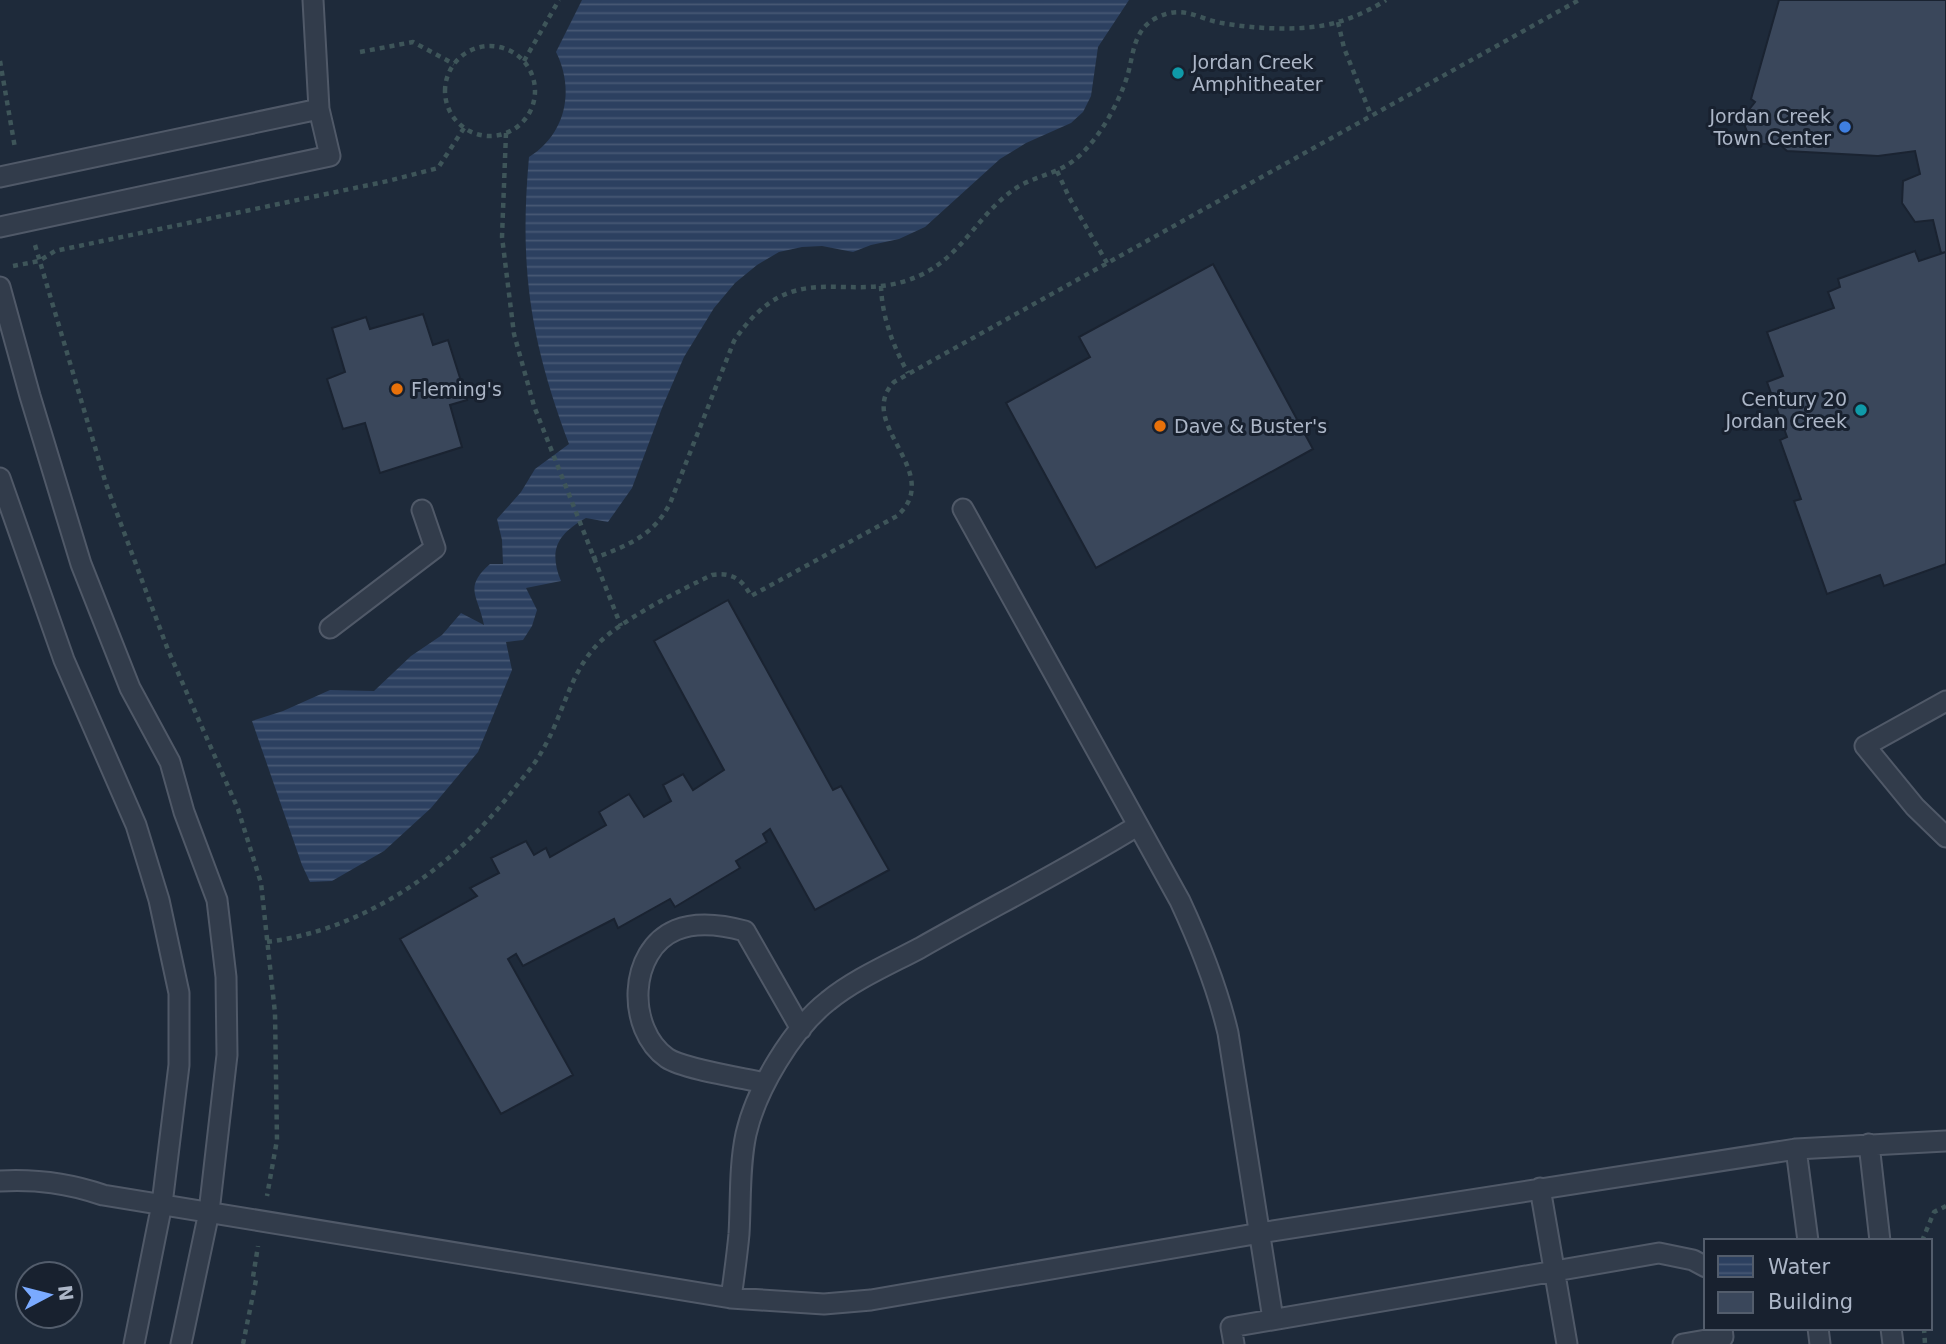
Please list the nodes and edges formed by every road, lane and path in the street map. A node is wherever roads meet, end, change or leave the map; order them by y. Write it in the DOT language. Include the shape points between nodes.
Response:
graph roads {
  1 [pos="313,0"];
  2 [pos="558,0"];
  3 [pos="1386,0"];
  4 [pos="1580,0"];
  5 [pos="1338,23"];
  6 [pos="360,52"];
  7 [pos="0,61"];
  8 [pos="524,61"];
  9 [pos="454,64"];
  10 [pos="319,109"];
  11 [pos="1371,115"];
  12 [pos="464,128"];
  13 [pos="506,133"];
  14 [pos="13,138"];
  15 [pos="1057,171"];
  16 [pos="0,177"];
  17 [pos="0,227"];
  18 [pos="1107,262"];
  19 [pos="0,269"];
  20 [pos="881,286"];
  21 [pos="0,287"];
  22 [pos="908,373"];
  23 [pos="0,478"];
  24 [pos="963,509"];
  25 [pos="422,510"];
  26 [pos="592,559"];
  27 [pos="621,626"];
  28 [pos="330,628"];
  29 [pos="1946,701"];
  30 [pos="1137,826"];
  31 [pos="1946,837"];
  32 [pos="267,942"];
  33 [pos="802,1029"];
  34 [pos="765,1083"];
  35 [pos="1946,1141"];
  36 [pos="1869,1144"];
  37 [pos="1796,1149"];
  38 [pos="0,1181"];
  39 [pos="1540,1188"];
  40 [pos="162,1204"];
  41 [pos="1946,1206"];
  42 [pos="209,1212"];
  43 [pos="1260,1234"];
  44 [pos="1808,1239"];
  45 [pos="1880,1239"];
  46 [pos="1923,1239"];
  47 [pos="1704,1266"];
  48 [pos="1555,1271"];
  49 [pos="731,1298"];
  50 [pos="1273,1320"];
  51 [pos="1722,1330"];
  52 [pos="134,1344"];
  53 [pos="181,1344"];
  54 [pos="1234,1344"];
  55 [pos="1567,1344"];
  56 [pos="1683,1344"];
  1 -- 10 [label="lane"];
  2 -- 8 [label="path"];
  3 -- 5 [label="path"];
  4 -- 11 [label="path"];
  5 -- 11 [label="path"];
  5 -- 15 [label="path" via="1288,28 1238,25 1187,11 1154,19 1133,46 1128,76 1098,135 1073,162"];
  6 -- 9 [label="path" via="413,42"];
  7 -- 14 [label="path"];
  8 -- 9 [label="path" via="504,47 489,45 474,48"];
  8 -- 13 [label="path" via="534,80 533,102 524,121"];
  9 -- 12 [label="path" via="445,83 445,97 449,111"];
  10 -- 16 [label="lane"];
  10 -- 17 [label="lane" via="330,156"];
  11 -- 18 [label="path"];
  12 -- 13 [label="path" via="484,136"];
  12 -- 19 [label="path" via="438,168 55,251 39,261"];
  13 -- 26 [label="path" via="502,237 523,370"];
  15 -- 18 [label="path"];
  15 -- 20 [label="path" via="1017,187 935,268"];
  18 -- 22 [label="path"];
  20 -- 22 [label="path" via="894,347"];
  20 -- 26 [label="path" via="804,287 770,302 752,317 729,351 661,521 631,542"];
  21 -- 42 [label="lane" via="80,564 130,688 170,762 217,900 226,977 227,1055"];
  22 -- 27 [label="path" via="888,387 883,408 912,480 909,503 897,516 751,596 730,574 712,576"];
  23 -- 40 [label="lane" via="64,660 136,825 162,914 179,993 179,1065"];
  24 -- 30 [label="lane"];
  25 -- 28 [label="lane" via="435,548"];
  26 -- 27 [label="path"];
  27 -- 32 [label="path" via="602,639 583,664 535,763 457,853 366,912 289,939"];
  29 -- 31 [label="lane" via="1865,746"];
  30 -- 33 [label="lane" via="829,1000"];
  30 -- 43 [label="lane" via="1180,901 1217,989"];
  33 -- 34 [label="lane" via="779,1056"];
  33 -- 34 [label="lane" via="745,931 716,924 676,930 650,954 638,1002 652,1042 682,1065"];
  34 -- 49 [label="lane" via="742,1159"];
  35 -- 36 [label="lane"];
  36 -- 37 [label="lane"];
  36 -- 45 [label="lane"];
  37 -- 39 [label="lane"];
  37 -- 44 [label="lane"];
  38 -- 40 [label="lane" via="52,1181"];
  39 -- 43 [label="lane"];
  39 -- 48 [label="lane"];
  40 -- 42 [label="lane"];
  40 -- 52 [label="lane"];
  41 -- 46 [label="path" via="1934,1212"];
  42 -- 49 [label="lane"];
  42 -- 53 [label="lane"];
  43 -- 49 [label="lane" via="871,1300 824,1304"];
  43 -- 50 [label="lane"];
  47 -- 48 [label="lane" via="1659,1253"];
  48 -- 50 [label="lane"];
  48 -- 55 [label="lane"];
  50 -- 54 [label="lane" via="1231,1327"];
  51 -- 56 [label="lane" via="1723,1337"];
}
